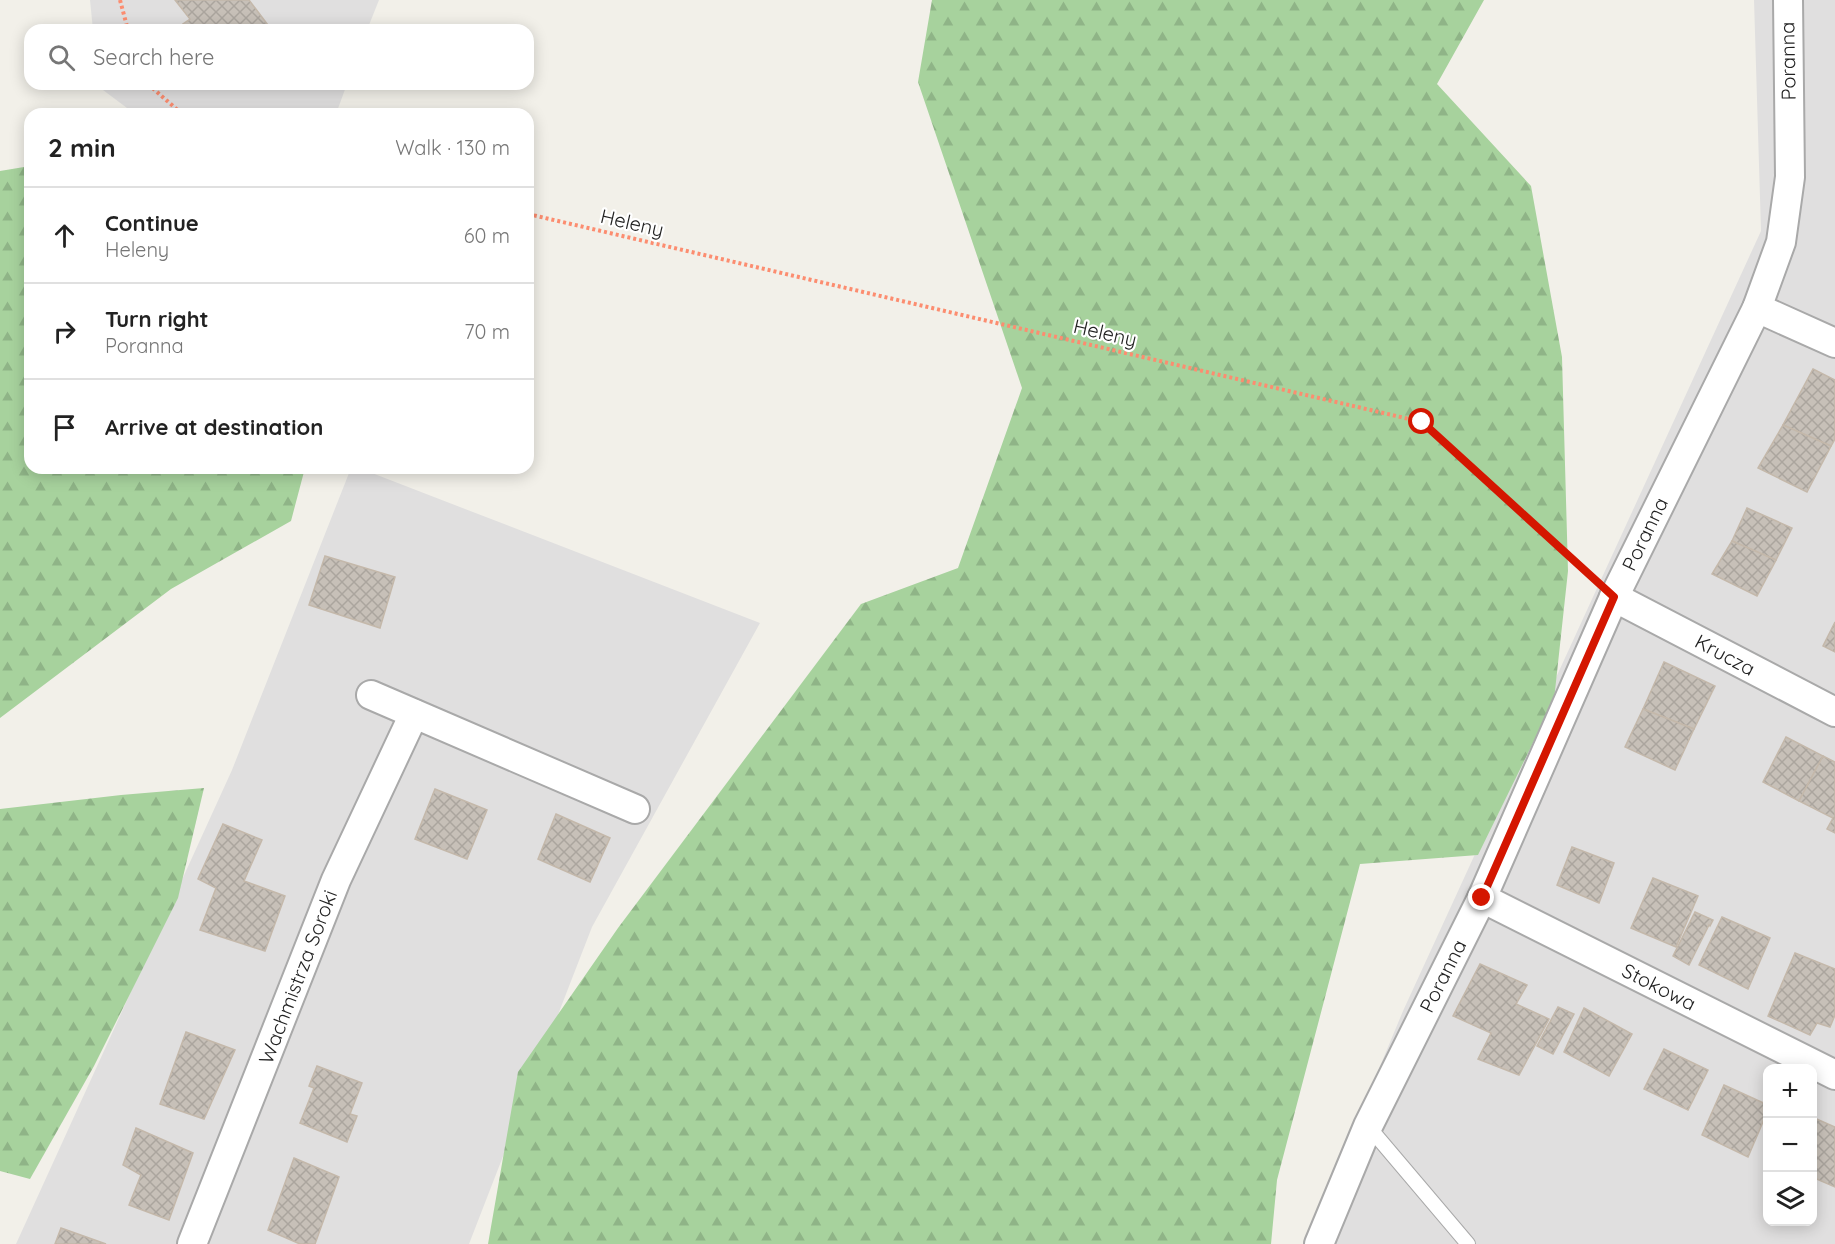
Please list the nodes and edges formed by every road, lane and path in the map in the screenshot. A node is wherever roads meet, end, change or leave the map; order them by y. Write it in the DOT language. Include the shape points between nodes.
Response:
graph roads {
  1 [pos="120,0"];
  2 [pos="1788,0"];
  3 [pos="126,24"];
  4 [pos="155,90"];
  5 [pos="175,108"];
  6 [pos="534,215"];
  7 [pos="1757,308"];
  8 [pos="1835,343"];
  9 [pos="1614,597"];
  10 [pos="371,695"];
  11 [pos="1835,712"];
  12 [pos="414,714"];
  13 [pos="635,809"];
  14 [pos="1482,898"];
  15 [pos="1835,1075"];
  16 [pos="1368,1126"];
  17 [pos="192,1244"];
  18 [pos="1319,1244"];
  19 [pos="1468,1244"];
  1 -- 3 [label="path"];
  2 -- 7 [label="street, Poranna" via="1790,177 1781,242"];
  4 -- 5 [label="path"];
  6 -- 9 [label="path, Heleny" via="1422,422"];
  7 -- 8 [label="street"];
  7 -- 9 [label="street, Poranna"];
  9 -- 11 [label="street, Krucza"];
  9 -- 14 [label="street, Poranna"];
  10 -- 12 [label="street"];
  12 -- 13 [label="street"];
  12 -- 17 [label="street, Wachmistrza Soroki" via="336,880"];
  14 -- 15 [label="street, Stokowa"];
  14 -- 16 [label="street, Poranna"];
  16 -- 18 [label="street, Poranna"];
  16 -- 19 [label="lane"];
}
